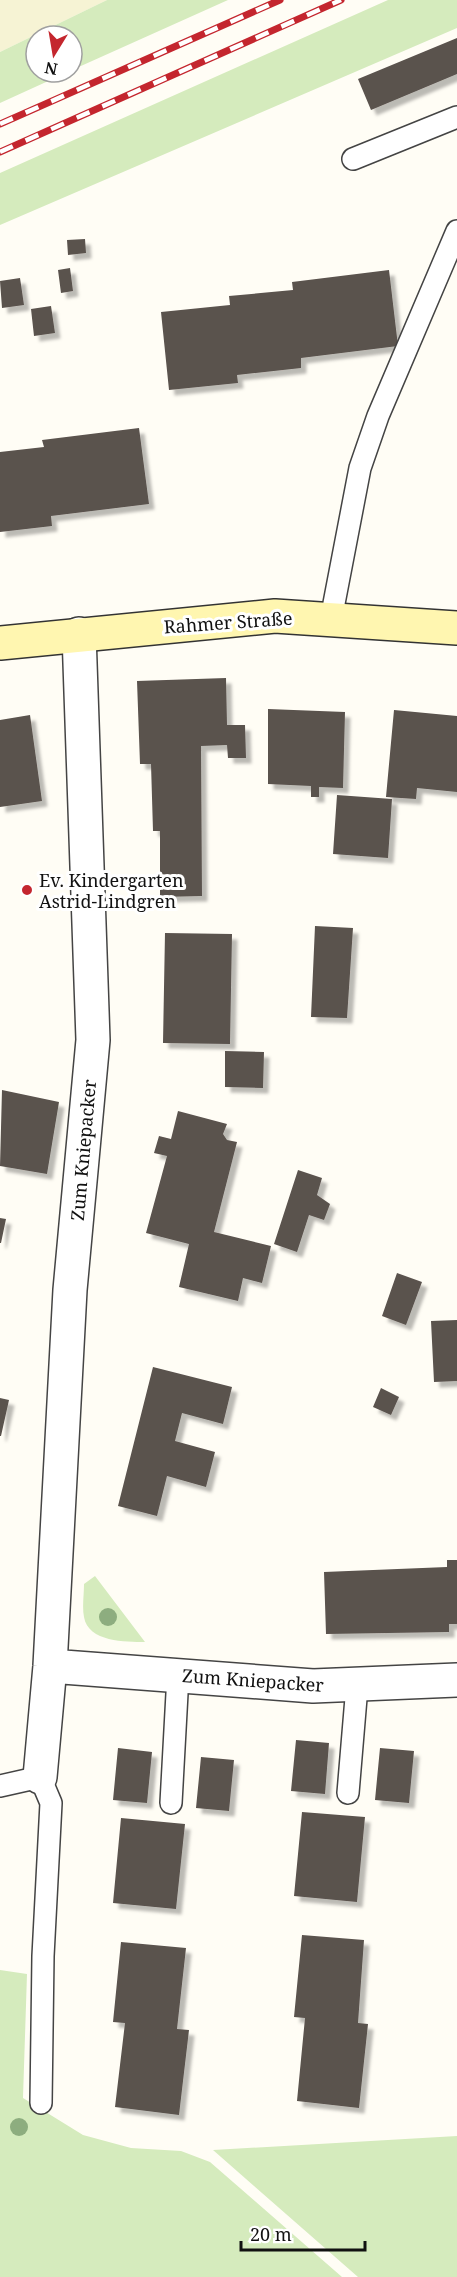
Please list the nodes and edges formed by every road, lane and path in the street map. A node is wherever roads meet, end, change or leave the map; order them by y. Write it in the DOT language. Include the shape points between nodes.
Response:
graph roads {
  1 [pos="457,117"];
  2 [pos="353,159"];
  3 [pos="457,231"];
  4 [pos="331,619"];
  5 [pos="457,628"];
  6 [pos="79,634"];
  7 [pos="0,643"];
  8 [pos="50,1666"];
  9 [pos="178,1675"];
  10 [pos="457,1680"];
  11 [pos="357,1686"];
  12 [pos="40,1777"];
  13 [pos="0,1786"];
  14 [pos="348,1793"];
  15 [pos="171,1803"];
  16 [pos="41,2103"];
  1 -- 2 [label="lane"];
  3 -- 4 [label="lane" via="378,416 360,468"];
  4 -- 5 [label="main road, Rahmer Straße"];
  4 -- 6 [label="main road, Rahmer Straße" via="275,616"];
  6 -- 7 [label="main road, Rahmer Straße"];
  6 -- 8 [label="street, Zum Kniepacker" via="93,1040 70,1290"];
  8 -- 9 [label="street, Zum Kniepacker"];
  8 -- 12 [label="street, Zum Kniepacker"];
  9 -- 11 [label="street, Zum Kniepacker" via="240,1682"];
  9 -- 15 [label="lane"];
  10 -- 11 [label="street, Zum Kniepacker"];
  11 -- 14 [label="lane"];
  12 -- 13 [label="lane"];
  12 -- 16 [label="lane" via="51,1803"];
}
